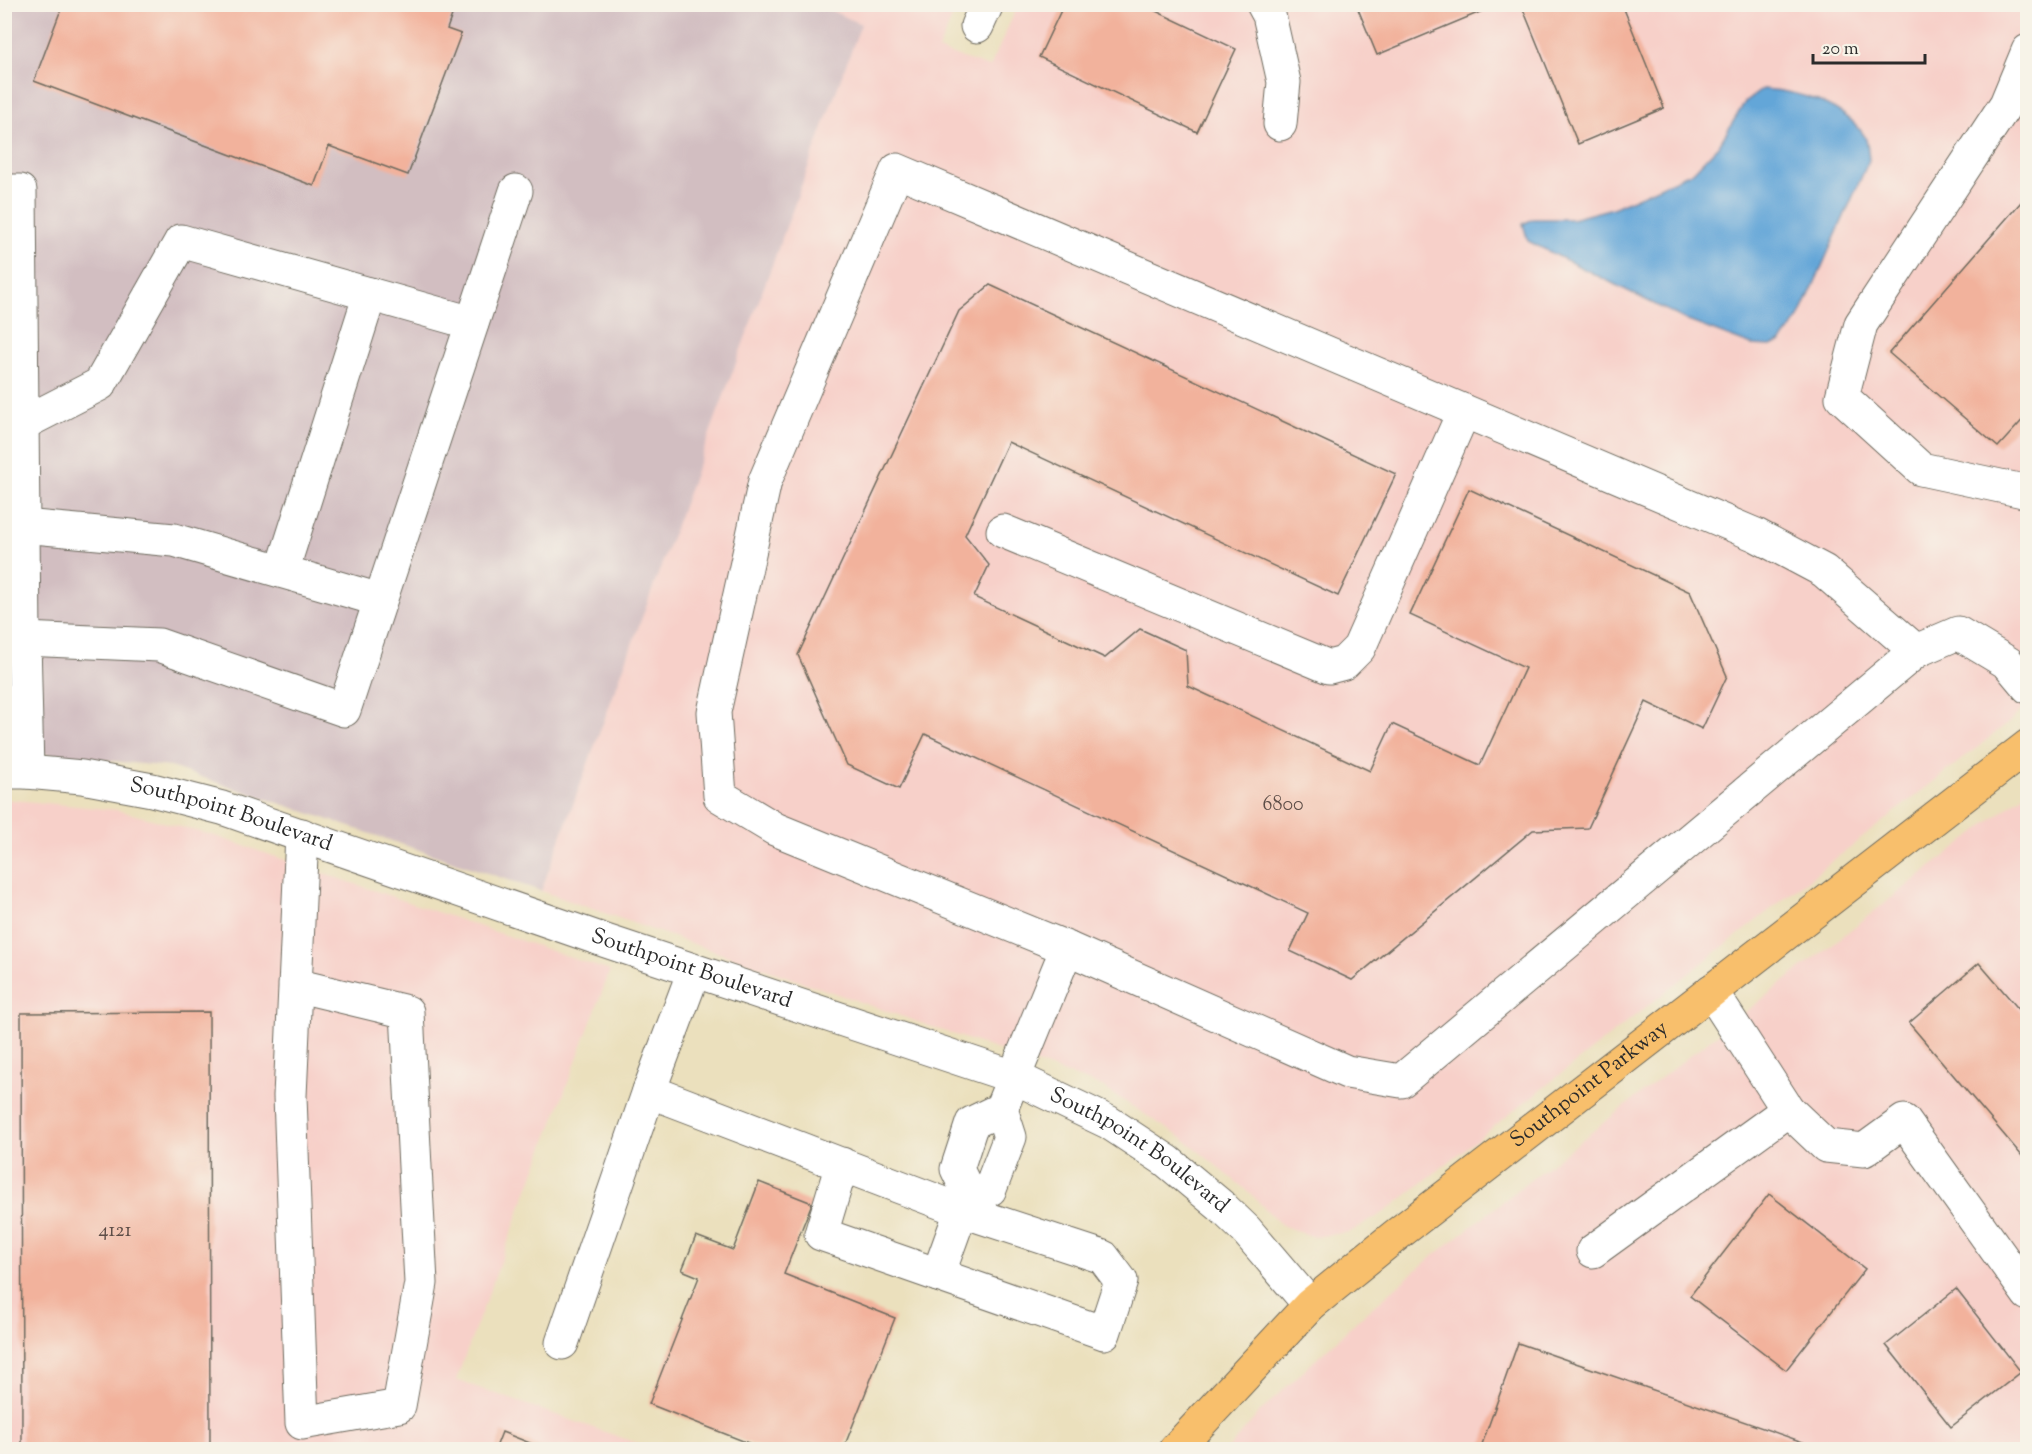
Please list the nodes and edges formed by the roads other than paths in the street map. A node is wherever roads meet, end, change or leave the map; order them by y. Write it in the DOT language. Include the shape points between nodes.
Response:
graph roads {
  1 [pos="1260,8"];
  2 [pos="2028,51"];
  3 [pos="1280,124"];
  4 [pos="4,191"];
  5 [pos="516,191"];
  6 [pos="370,294"];
  7 [pos="472,323"];
  8 [pos="1464,411"];
  9 [pos="22,424"];
  10 [pos="2028,492"];
  11 [pos="23,526"];
  12 [pos="1003,531"];
  13 [pos="282,571"];
  14 [pos="380,600"];
  15 [pos="24,639"];
  16 [pos="1916,651"];
  17 [pos="2028,687"];
  18 [pos="2028,746"];
  19 [pos="16,772"];
  20 [pos="302,835"];
  21 [pos="1067,948"];
  22 [pos="694,971"];
  23 [pos="295,985"];
  24 [pos="1711,991"];
  25 [pos="1014,1077"];
  26 [pos="649,1091"];
  27 [pos="1788,1110"];
  28 [pos="842,1164"];
  29 [pos="965,1201"];
  30 [pos="1593,1251"];
  31 [pos="938,1275"];
  32 [pos="2028,1294"];
  33 [pos="1310,1305"];
  34 [pos="562,1343"];
  35 [pos="1175,1449"];
  1 -- 3 [label="street" via="1284,82"];
  2 -- 10 [label="street" via="2006,104 1861,324 1842,397 1920,469"];
  4 -- 9 [label="street" via="20,191"];
  5 -- 7 [label="street"];
  6 -- 7 [label="street"];
  6 -- 9 [label="street" via="181,241 100,384"];
  6 -- 13 [label="street"];
  7 -- 14 [label="street"];
  8 -- 12 [label="street" via="1359,648 1344,663 1329,667"];
  8 -- 16 [label="street" via="1756,536 1824,571"];
  8 -- 21 [label="street" via="897,170 765,481 714,712 720,796 775,829"];
  9 -- 11 [label="street"];
  11 -- 13 [label="street" via="174,540"];
  11 -- 15 [label="street"];
  13 -- 14 [label="street"];
  14 -- 15 [label="street" via="344,710 159,645"];
  15 -- 19 [label="street"];
  16 -- 17 [label="street" via="1958,633 2008,663"];
  16 -- 21 [label="street" via="1401,1082 1347,1072"];
  18 -- 24 [label="main road, Southpoint Parkway"];
  19 -- 20 [label="street, Southpoint Boulevard" via="82,777 152,790"];
  20 -- 22 [label="street, Southpoint Boulevard"];
  20 -- 23 [label="street"];
  21 -- 25 [label="street"];
  22 -- 25 [label="street, Southpoint Boulevard"];
  22 -- 26 [label="street"];
  23 -- 23 [label="street" via="290,1096 302,1423 399,1406 421,1283 407,1012"];
  24 -- 27 [label="street"];
  24 -- 33 [label="main road, Southpoint Parkway"];
  25 -- 29 [label="street" via="1001,1109 972,1123 957,1169"];
  25 -- 33 [label="street, Southpoint Boulevard" via="1108,1122 1167,1161 1246,1230"];
  26 -- 28 [label="street"];
  26 -- 34 [label="street"];
  27 -- 30 [label="street"];
  27 -- 32 [label="street" via="1826,1146 1864,1150 1904,1121"];
  28 -- 29 [label="street"];
  28 -- 31 [label="street" via="820,1233"];
  29 -- 31 [label="street"];
  29 -- 31 [label="street" via="1103,1257 1120,1281 1104,1333"];
  33 -- 35 [label="main road, Southpoint Parkway"];
}
